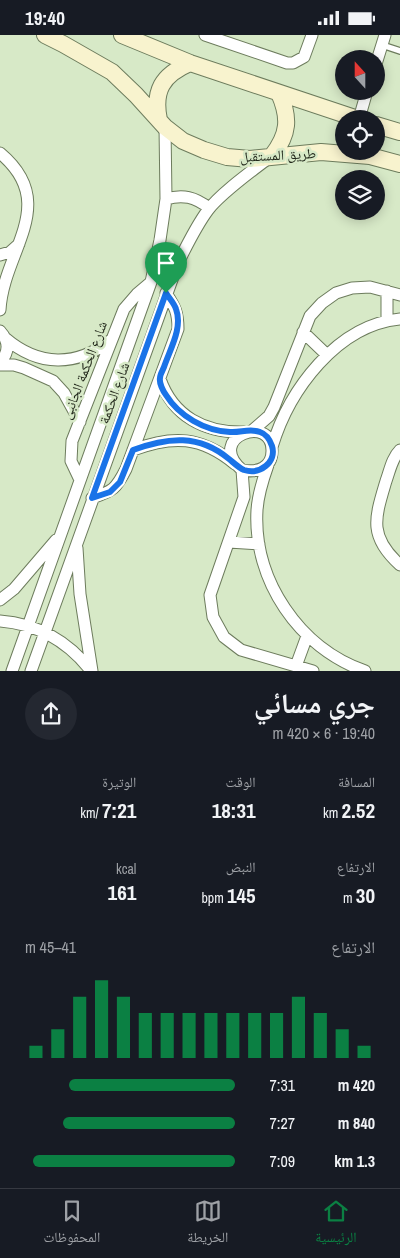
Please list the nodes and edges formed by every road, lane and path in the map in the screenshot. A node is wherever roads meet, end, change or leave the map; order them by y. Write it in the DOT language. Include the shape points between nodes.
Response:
graph roads {
  1 [pos="45,35"];
  2 [pos="122,35"];
  3 [pos="205,35"];
  4 [pos="312,35"];
  5 [pos="228,39"];
  6 [pos="384,40"];
  7 [pos="400,51"];
  8 [pos="190,63"];
  9 [pos="279,93"];
  10 [pos="335,111"];
  11 [pos="162,124"];
  12 [pos="385,128"];
  13 [pos="400,133"];
  14 [pos="0,153"];
  15 [pos="272,156"];
  16 [pos="400,164"];
  17 [pos="166,199"];
  18 [pos="209,208"];
  19 [pos="19,244"];
  20 [pos="0,255"];
  21 [pos="151,282"];
  22 [pos="387,291"];
  23 [pos="166,293"];
  24 [pos="400,295"];
  25 [pos="0,310"];
  26 [pos="400,319"];
  27 [pos="387,320"];
  28 [pos="2,331"];
  29 [pos="303,332"];
  30 [pos="112,339"];
  31 [pos="327,355"];
  32 [pos="0,364"];
  33 [pos="160,379"];
  34 [pos="80,422"];
  35 [pos="248,431"];
  36 [pos="272,447"];
  37 [pos="133,450"];
  38 [pos="400,450"];
  39 [pos="268,465"];
  40 [pos="238,467"];
  41 [pos="80,479"];
  42 [pos="92,498"];
  43 [pos="62,533"];
  44 [pos="77,540"];
  45 [pos="229,542"];
  46 [pos="259,544"];
  47 [pos="400,565"];
  48 [pos="0,600"];
  49 [pos="0,621"];
  50 [pos="28,626"];
  51 [pos="44,632"];
  52 [pos="307,636"];
  53 [pos="296,666"];
  54 [pos="12,671"];
  55 [pos="31,671"];
  56 [pos="92,671"];
  57 [pos="313,671"];
  58 [pos="365,671"];
  1 -- 11 [label="main road, طريق المستقبل" via="112,72"];
  2 -- 8 [label="main road"];
  3 -- 5 [label="street"];
  4 -- 5 [label="street" via="304,57 293,63"];
  6 -- 7 [label="lane"];
  8 -- 9 [label="main road"];
  8 -- 11 [label="main road" via="176,69 158,92 156,106"];
  9 -- 10 [label="main road"];
  9 -- 15 [label="main road" via="287,119 280,145"];
  11 -- 15 [label="main road, طريق المستقبل" via="183,141 227,157 250,159"];
  11 -- 17 [label="street, شارع الحكمة"];
  12 -- 13 [label="main road"];
  14 -- 19 [label="street" via="23,179 28,197 28,215"];
  15 -- 16 [label="main road, طريق المستقبل" via="321,152"];
  15 -- 18 [label="street, شارع الحكمة"];
  17 -- 18 [label="street" via="189,197"];
  17 -- 21 [label="street, شارع الحكمة"];
  18 -- 23 [label="street, شارع الحكمة" via="178,263"];
  19 -- 20 [label="street"];
  19 -- 25 [label="street"];
  21 -- 30 [label="street, شارع الحكمة الجانبى" via="124,309"];
  21 -- 41 [label="street, شارع الحكمة"];
  22 -- 24 [label="street"];
  22 -- 27 [label="street"];
  22 -- 29 [label="street" via="370,287 336,293 310,316"];
  23 -- 33 [label="street" via="176,308 178,329"];
  23 -- 42 [label="street, شارع الحكمة"];
  26 -- 27 [label="street"];
  27 -- 31 [label="street" via="355,334"];
  28 -- 30 [label="street" via="18,348 32,355 62,361 98,351"];
  28 -- 32 [label="street" via="7,352"];
  29 -- 31 [label="street"];
  29 -- 35 [label="street" via="274,407 269,416"];
  30 -- 34 [label="street, شارع الحكمة الجانبى"];
  31 -- 36 [label="street" via="306,379 280,425"];
  32 -- 34 [label="street" via="24,368 53,381 64,393"];
  33 -- 35 [label="street" via="164,393 183,415 216,430 230,433"];
  33 -- 37 [label="street"];
  34 -- 41 [label="street, شارع الحكمة الجانبى" via="72,441 71,461"];
  35 -- 36 [label="street" via="262,433"];
  35 -- 40 [label="street" via="236,437 232,446 231,455"];
  36 -- 39 [label="street"];
  37 -- 40 [label="street" via="151,443 190,440 213,447"];
  37 -- 42 [label="street" via="120,482 110,492"];
  38 -- 47 [label="street" via="392,463 376,524 379,539"];
  39 -- 40 [label="street" via="251,472"];
  39 -- 46 [label="street" via="257,510"];
  40 -- 45 [label="street" via="244,497"];
  41 -- 43 [label="street, شارع الحكمة"];
  42 -- 44 [label="street, شارع الحكمة"];
  43 -- 48 [label="street" via="14,589"];
  43 -- 50 [label="street, شارع الحكمة"];
  44 -- 51 [label="street, شارع الحكمة"];
  44 -- 56 [label="street" via="80,594"];
  45 -- 46 [label="street"];
  45 -- 53 [label="street" via="210,595 213,617 224,637 241,651"];
  46 -- 52 [label="street" via="266,572 278,599"];
  49 -- 50 [label="street"];
  50 -- 51 [label="street"];
  50 -- 54 [label="street, شارع الحكمة"];
  51 -- 55 [label="street, شارع الحكمة"];
  51 -- 56 [label="street" via="72,650"];
  52 -- 53 [label="street"];
  52 -- 58 [label="street" via="329,653"];
  53 -- 57 [label="street"];
}
